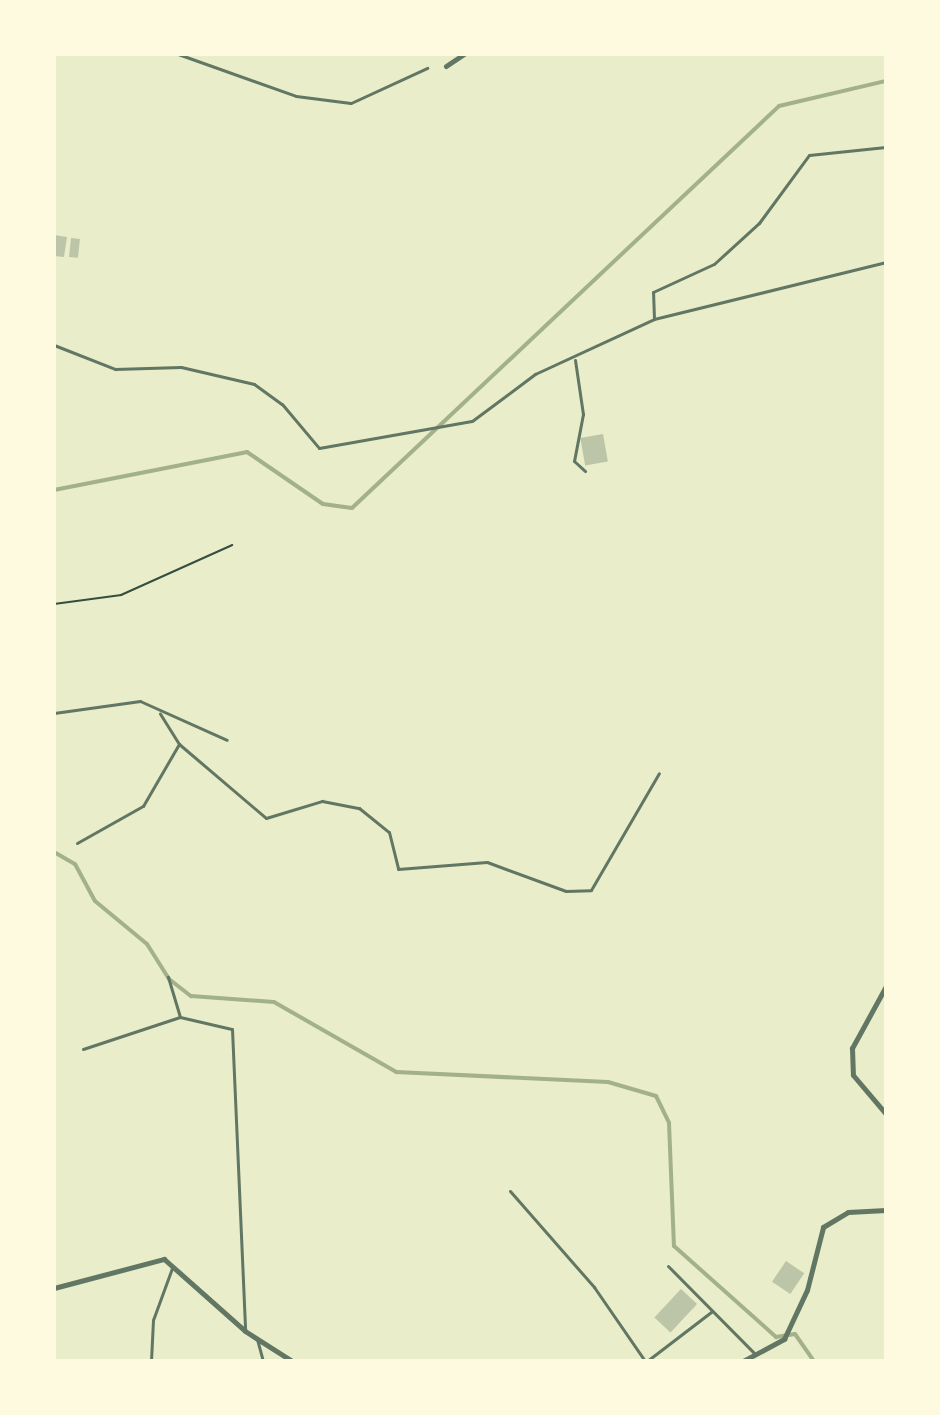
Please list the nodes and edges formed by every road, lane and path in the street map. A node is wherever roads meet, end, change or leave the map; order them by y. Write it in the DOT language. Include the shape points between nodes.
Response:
graph roads {
  1 [pos="178,54"];
  2 [pos="464,54"];
  3 [pos="446,66"];
  4 [pos="427,68"];
  5 [pos="886,147"];
  6 [pos="886,262"];
  7 [pos="654,319"];
  8 [pos="54,345"];
  9 [pos="575,360"];
  10 [pos="585,471"];
  11 [pos="232,545"];
  12 [pos="54,604"];
  13 [pos="54,713"];
  14 [pos="160,714"];
  15 [pos="227,740"];
  16 [pos="179,744"];
  17 [pos="659,773"];
  18 [pos="77,843"];
  19 [pos="168,977"];
  20 [pos="886,986"];
  21 [pos="180,1017"];
  22 [pos="83,1049"];
  23 [pos="886,1114"];
  24 [pos="510,1191"];
  25 [pos="886,1210"];
  26 [pos="668,1266"];
  27 [pos="172,1267"];
  28 [pos="54,1288"];
  29 [pos="712,1311"];
  30 [pos="245,1331"];
  31 [pos="257,1339"];
  32 [pos="757,1356"];
  33 [pos="151,1361"];
  34 [pos="263,1361"];
  35 [pos="292,1361"];
  36 [pos="646,1361"];
  37 [pos="743,1361"];
  1 -- 4 [label="lane" via="296,96 351,103"];
  2 -- 3 [label="street"];
  5 -- 7 [label="lane" via="809,155 759,223 714,264 653,292"];
  6 -- 7 [label="lane"];
  7 -- 9 [label="lane"];
  8 -- 9 [label="lane" via="115,369 181,367 254,384 282,404 319,448 472,421 535,374"];
  9 -- 10 [label="lane" via="583,414 574,461"];
  11 -- 12 [label="path" via="121,595"];
  13 -- 14 [label="lane" via="124,698"];
  14 -- 15 [label="lane"];
  14 -- 16 [label="lane"];
  16 -- 17 [label="lane" via="266,818 322,801 359,808 389,832 398,869 487,862 566,891 591,890"];
  16 -- 18 [label="lane" via="143,806"];
  19 -- 21 [label="lane" via="171,1006"];
  20 -- 23 [label="street" via="852,1048 853,1075"];
  21 -- 22 [label="lane"];
  21 -- 30 [label="lane" via="232,1029"];
  24 -- 36 [label="lane" via="594,1287"];
  25 -- 32 [label="street" via="848,1212 823,1227 792,1325 772,1352"];
  26 -- 29 [label="lane"];
  27 -- 28 [label="street" via="155,1259"];
  27 -- 30 [label="street"];
  27 -- 33 [label="lane" via="153,1320"];
  29 -- 32 [label="lane"];
  29 -- 36 [label="lane"];
  30 -- 31 [label="street"];
  31 -- 34 [label="lane"];
  31 -- 35 [label="street"];
  32 -- 37 [label="street"];
}
